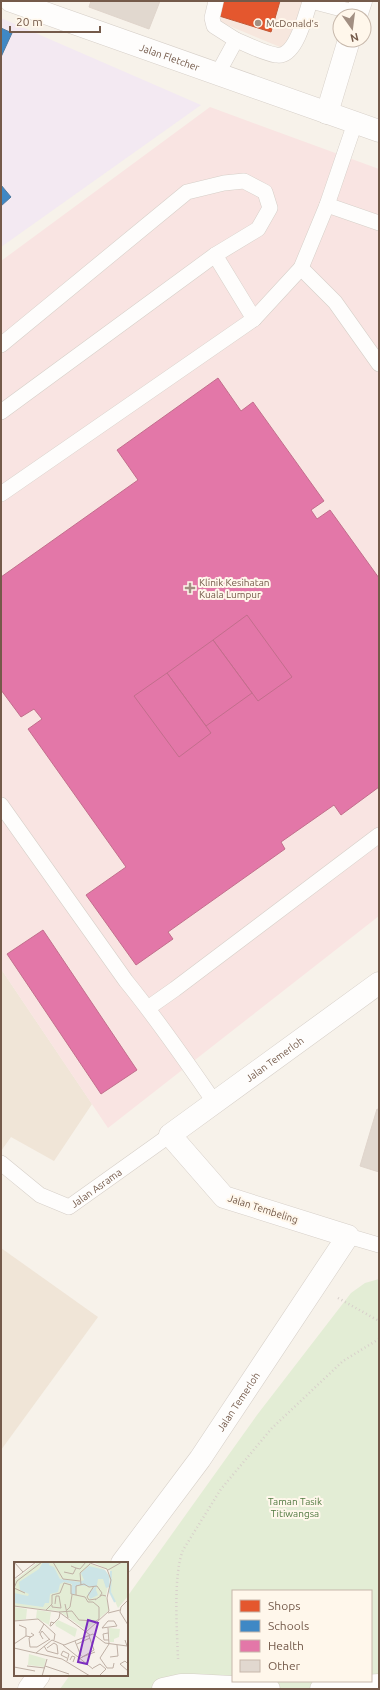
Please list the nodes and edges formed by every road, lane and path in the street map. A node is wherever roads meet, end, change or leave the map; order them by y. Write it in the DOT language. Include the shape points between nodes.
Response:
graph roads {
  1 [pos="11,1"];
  2 [pos="216,1"];
  3 [pos="310,2"];
  4 [pos="346,8"];
  5 [pos="236,40"];
  6 [pos="347,48"];
  7 [pos="218,73"];
  8 [pos="327,113"];
  9 [pos="355,123"];
  10 [pos="379,131"];
  11 [pos="327,205"];
  12 [pos="379,224"];
  13 [pos="215,254"];
  14 [pos="301,268"];
  15 [pos="254,319"];
  16 [pos="1,345"];
  17 [pos="379,364"];
  18 [pos="1,412"];
  19 [pos="1,494"];
  20 [pos="1,805"];
  21 [pos="379,835"];
  22 [pos="379,983"];
  23 [pos="148,1008"];
  24 [pos="215,1103"];
  25 [pos="170,1135"];
  26 [pos="1,1164"];
  27 [pos="348,1236"];
  28 [pos="379,1245"];
  29 [pos="334,1295"];
  30 [pos="379,1321"];
  31 [pos="379,1339"];
  32 [pos="123,1562"];
  33 [pos="38,1676"];
  34 [pos="379,1685"];
  35 [pos="172,1687"];
  36 [pos="29,1689"];
  37 [pos="269,1689"];
  38 [pos="321,1689"];
  1 -- 7 [label="street, Jalan Fletcher"];
  2 -- 5 [label="lane" via="212,18 214,26"];
  3 -- 4 [label="lane"];
  3 -- 5 [label="lane" via="294,47 288,53 278,56"];
  5 -- 7 [label="lane"];
  6 -- 8 [label="street"];
  7 -- 8 [label="street, Jalan Fletcher"];
  8 -- 9 [label="street, Jalan Fletcher"];
  9 -- 10 [label="street, Jalan Fletcher"];
  9 -- 11 [label="lane"];
  11 -- 12 [label="lane"];
  11 -- 14 [label="lane"];
  13 -- 15 [label="lane"];
  13 -- 16 [label="lane" via="258,229 270,208 265,192 244,181 187,192"];
  13 -- 18 [label="lane"];
  14 -- 15 [label="lane"];
  14 -- 17 [label="lane" via="335,302"];
  15 -- 19 [label="lane"];
  20 -- 23 [label="lane"];
  21 -- 23 [label="lane"];
  22 -- 24 [label="street, Jalan Temerloh"];
  23 -- 24 [label="lane"];
  24 -- 25 [label="street, Jalan Temerloh"];
  25 -- 26 [label="lane, Jalan Asrama" via="69,1207 40,1195"];
  25 -- 27 [label="street, Jalan Tembeling" via="224,1197"];
  27 -- 28 [label="lane, Jalan Tembeling"];
  27 -- 32 [label="street, Jalan Temerloh" via="200,1459"];
  29 -- 30 [label="path"];
  31 -- 35 [label="path" via="343,1361 272,1428 221,1489 183,1550 179,1560 177,1604 178,1662"];
  33 -- 36 [label="street"];
  34 -- 38 [label="street"];
  35 -- 37 [label="street"];
}
